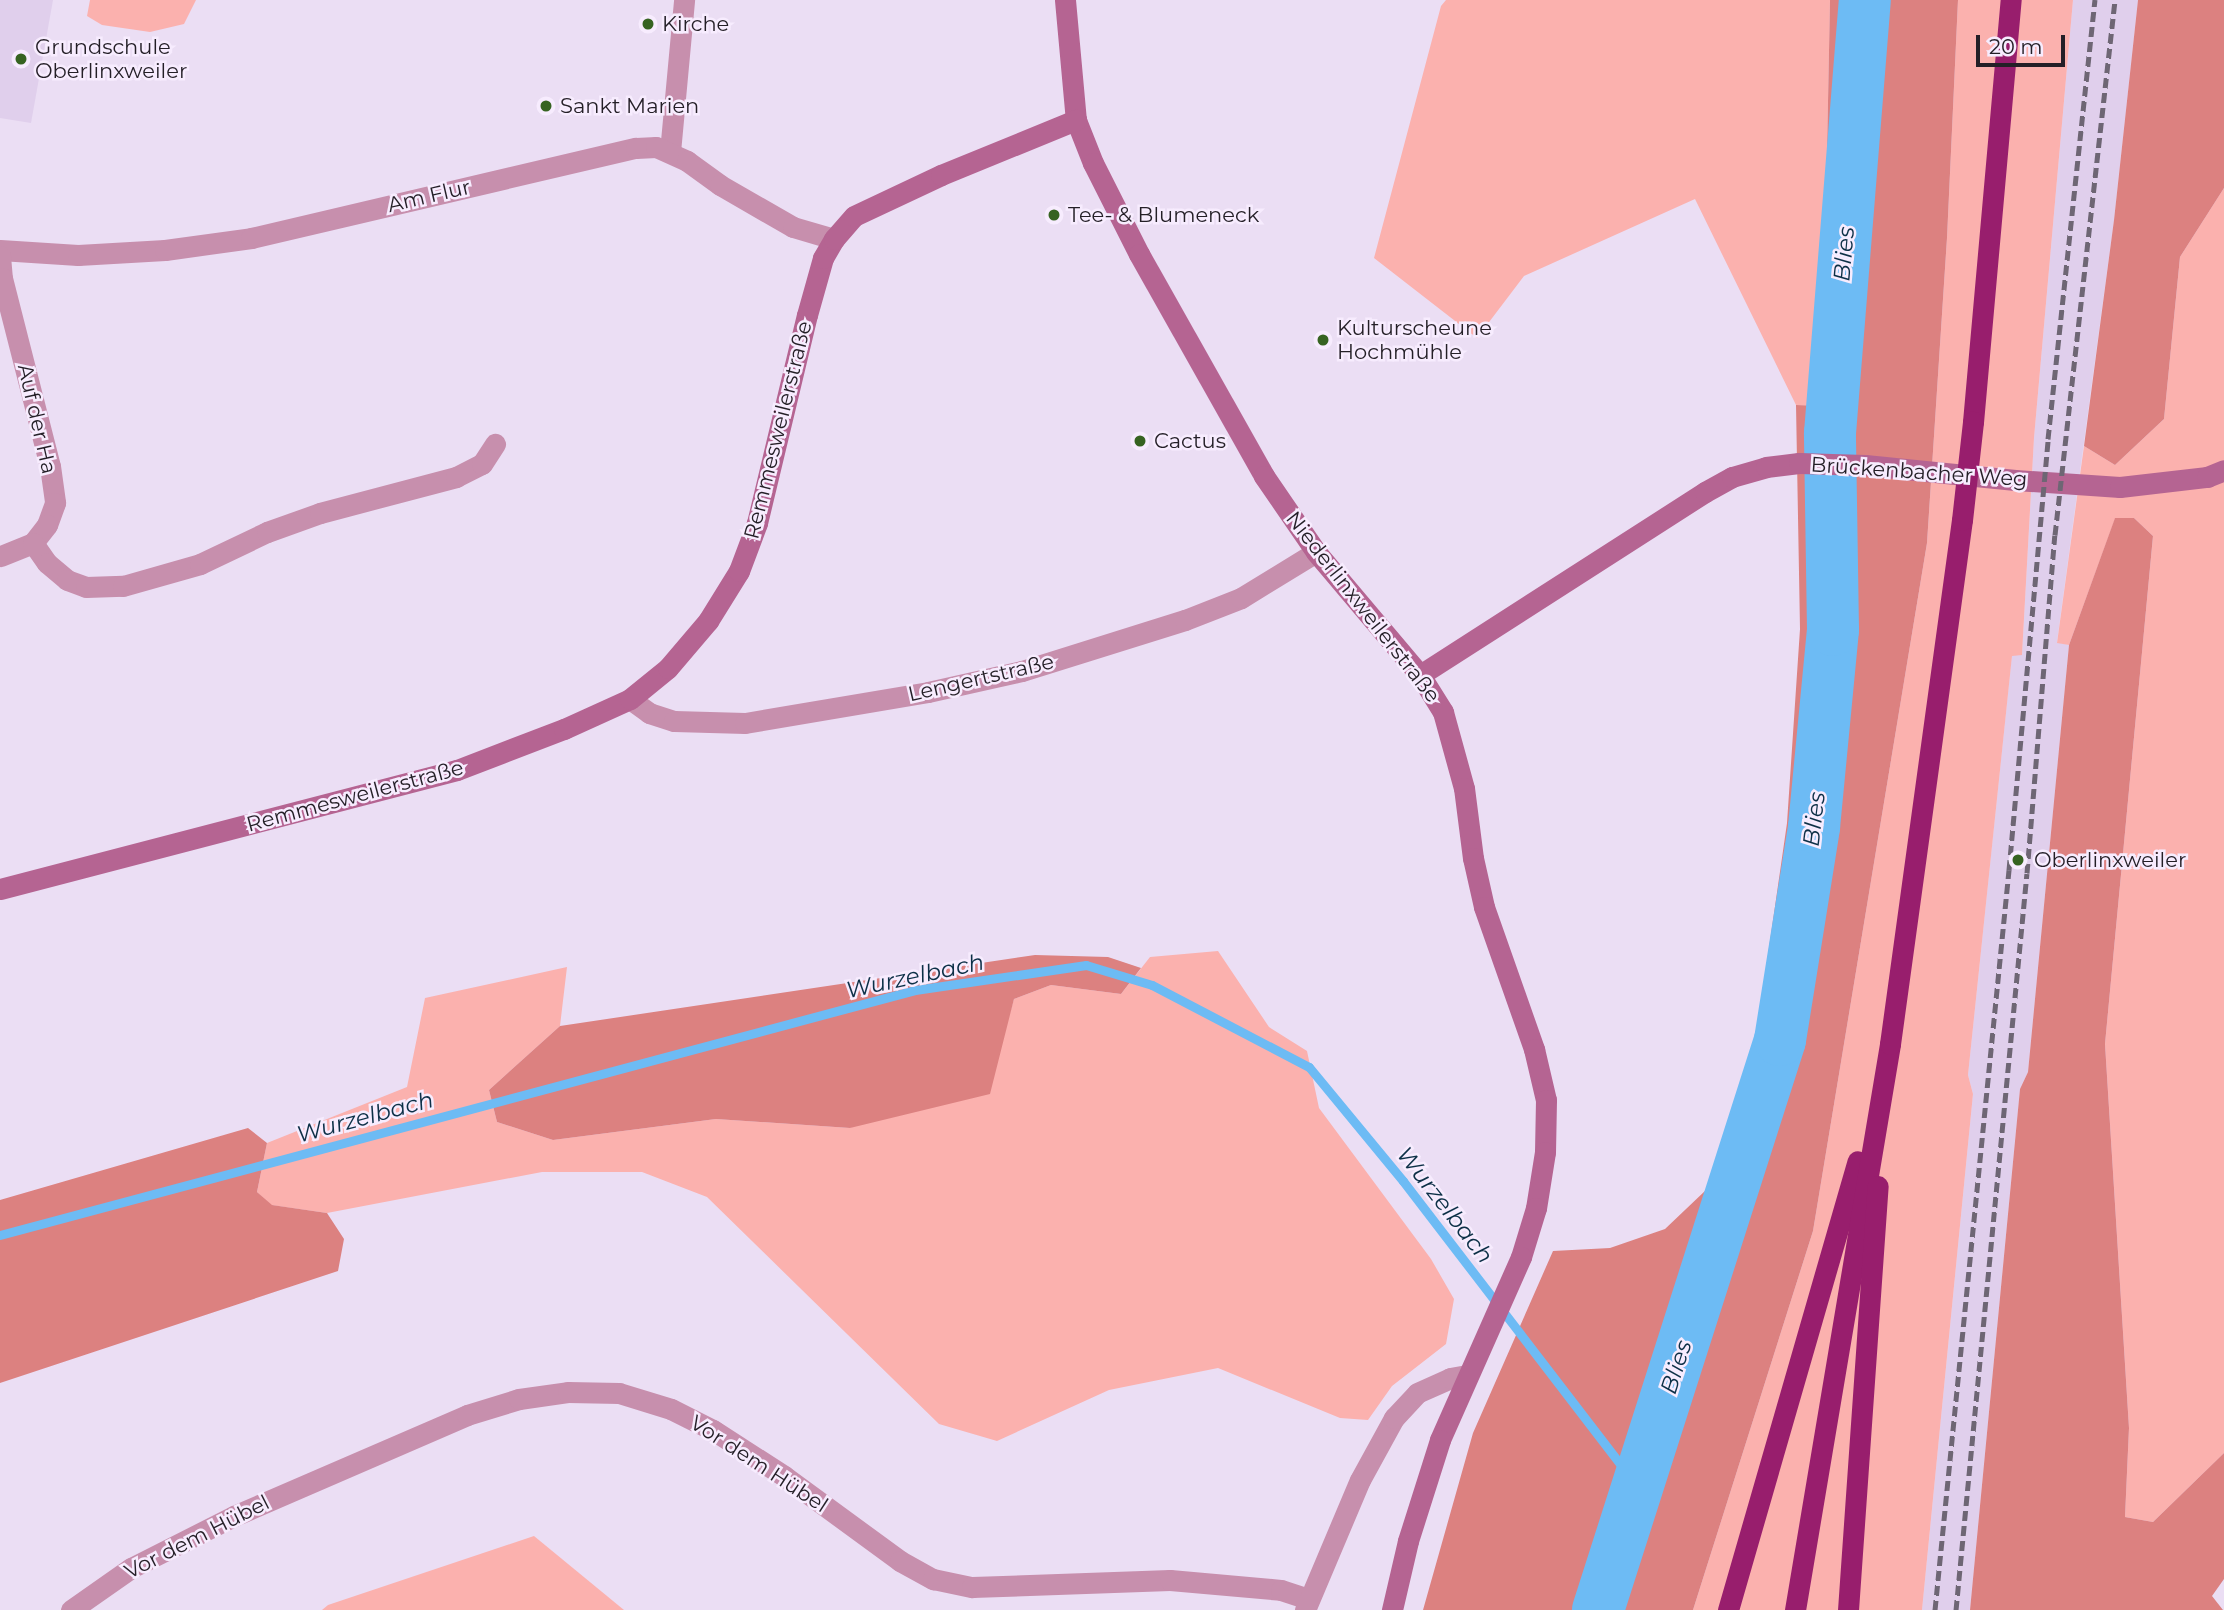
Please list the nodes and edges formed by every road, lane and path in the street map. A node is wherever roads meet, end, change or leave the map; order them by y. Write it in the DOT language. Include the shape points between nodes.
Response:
graph roads {
  1 [pos="684,0"];
  2 [pos="1065,0"];
  3 [pos="2011,0"];
  4 [pos="1076,120"];
  5 [pos="670,152"];
  6 [pos="834,239"];
  7 [pos="0,250"];
  8 [pos="0,256"];
  9 [pos="495,444"];
  10 [pos="2224,470"];
  11 [pos="33,544"];
  12 [pos="1316,552"];
  13 [pos="0,556"];
  14 [pos="1420,675"];
  15 [pos="630,699"];
  16 [pos="0,888"];
  17 [pos="1889,1044"];
  18 [pos="1467,1375"];
  19 [pos="1306,1604"];
  20 [pos="71,1610"];
  21 [pos="1392,1610"];
  22 [pos="1728,1610"];
  23 [pos="1795,1610"];
  24 [pos="1848,1610"];
  1 -- 5 [label="street"];
  2 -- 4 [label="main road, Niederlinxweilerstraße"];
  3 -- 17 [label="highway, bridge" via="1962,520"];
  4 -- 6 [label="main road, Remmesweilerstraße" via="854,216"];
  4 -- 12 [label="main road, Niederlinxweilerstraße" via="1139,254 1264,476"];
  5 -- 6 [label="street, Am Flur" via="793,227"];
  5 -- 7 [label="street, Am Flur" via="636,148 251,238 165,250 78,255"];
  6 -- 15 [label="main road, Remmesweilerstraße" via="823,258 757,523 739,571 668,668"];
  8 -- 11 [label="street, Auf der Ha" via="55,503"];
  9 -- 11 [label="street" via="482,464 456,477 320,513 200,564 123,586 86,587 67,580"];
  10 -- 14 [label="main road, Brückenbacher Weg" via="2207,477 2120,487 1865,465 1799,463 1755,470 1704,492"];
  11 -- 13 [label="street"];
  12 -- 14 [label="main road, Niederlinxweilerstraße"];
  12 -- 15 [label="street, Lengertstraße" via="1241,598 1185,620 1035,667 928,692 745,723 674,721 649,713"];
  14 -- 18 [label="main road, Niederlinxweilerstraße" via="1443,712 1453,741 1485,907 1534,1049 1546,1100 1545,1152 1536,1208 1521,1256"];
  15 -- 16 [label="main road, Remmesweilerstraße" via="457,770"];
  17 -- 22 [label="highway"];
  17 -- 23 [label="highway"];
  17 -- 24 [label="highway"];
  18 -- 19 [label="street" via="1417,1393 1394,1418 1360,1480"];
  18 -- 21 [label="main road, Niederlinxweilerstraße" via="1417,1509"];
  19 -- 20 [label="street, Vor dem Hübel" via="1281,1590 1170,1580 972,1587 933,1579 900,1561 713,1430 671,1409 619,1393 568,1392 519,1399 467,1415 234,1516 131,1568"];
}
